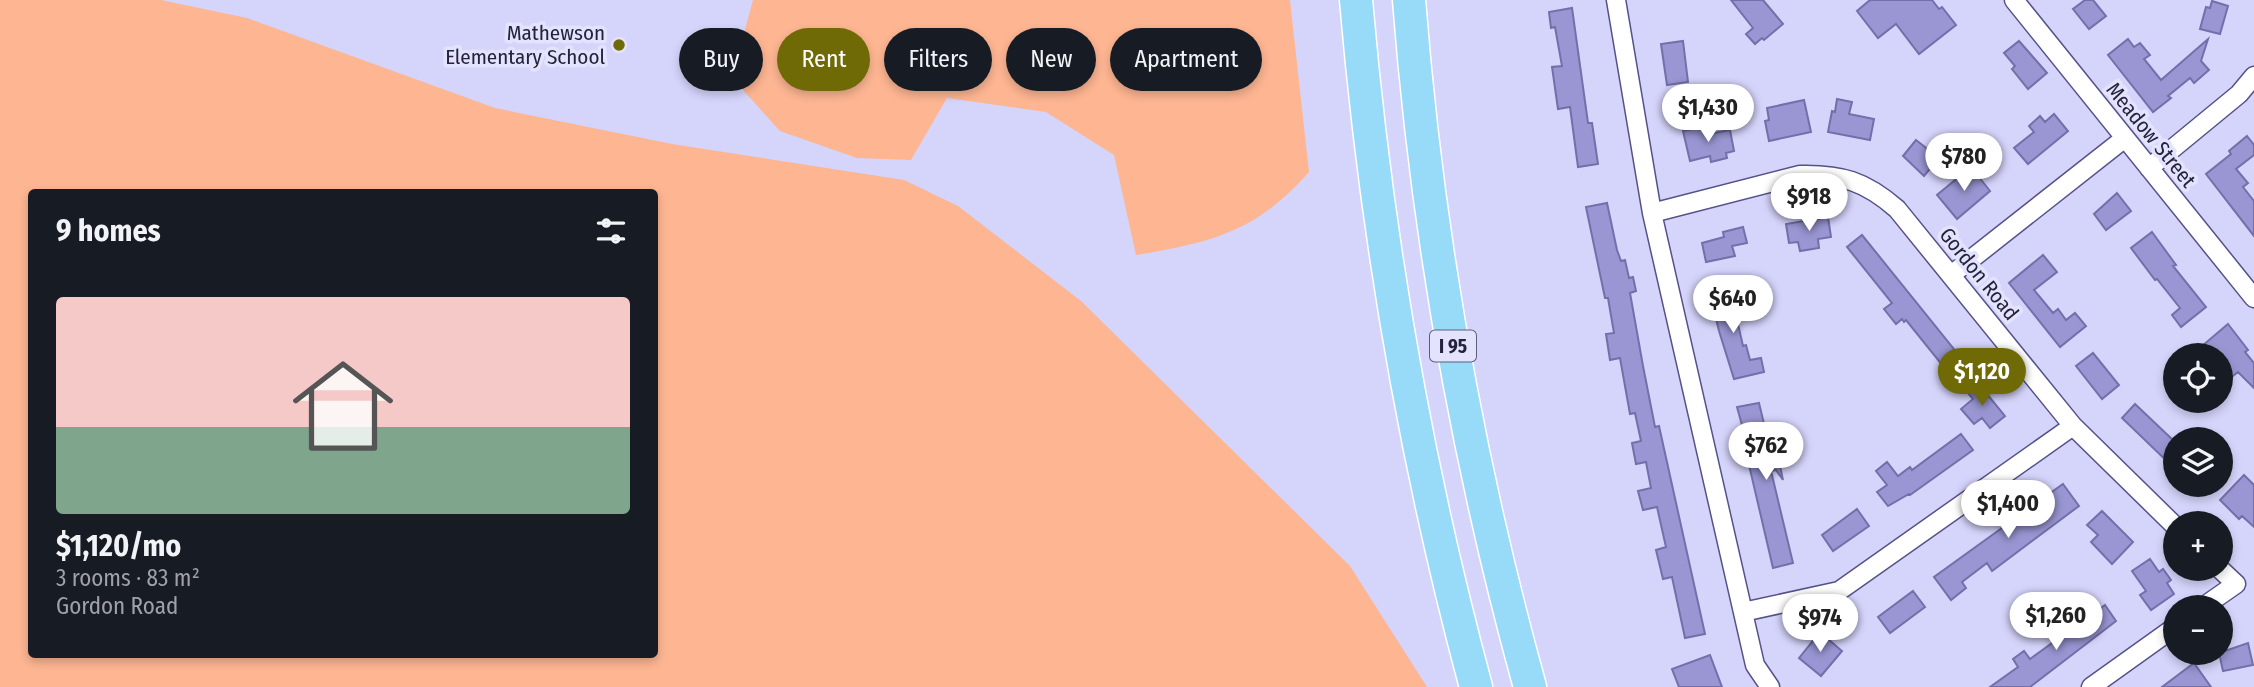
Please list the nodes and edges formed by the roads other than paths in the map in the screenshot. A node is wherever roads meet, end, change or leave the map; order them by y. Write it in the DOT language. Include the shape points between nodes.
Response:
graph roads {
  1 [pos="1356,0"];
  2 [pos="1409,0"];
  3 [pos="1616,0"];
  4 [pos="2014,0"];
  5 [pos="2254,76"];
  6 [pos="2124,138"];
  7 [pos="2149,168"];
  8 [pos="1652,213"];
  9 [pos="1951,275"];
  10 [pos="2254,298"];
  11 [pos="2073,426"];
  12 [pos="2163,514"];
  13 [pos="2233,581"];
  14 [pos="2220,595"];
  15 [pos="1743,612"];
  16 [pos="2163,636"];
  17 [pos="1476,687"];
  18 [pos="1530,687"];
  19 [pos="1770,687"];
  20 [pos="2091,687"];
  1 -- 17 [label="highway, I 95" via="1373,171 1399,346 1444,565"];
  2 -- 18 [label="highway, I 95" via="1430,193 1457,373 1480,488"];
  3 -- 8 [label="street"];
  4 -- 6 [label="street, Meadow Street"];
  5 -- 7 [label="street" via="2239,94"];
  6 -- 7 [label="street, Meadow Street"];
  6 -- 9 [label="street"];
  7 -- 10 [label="street, Meadow Street"];
  8 -- 9 [label="street, Gordon Road" via="1800,175 1843,178 1874,190 1897,209"];
  8 -- 15 [label="street"];
  9 -- 11 [label="street, Gordon Road"];
  11 -- 12 [label="street, Gordon Road"];
  11 -- 15 [label="street" via="1839,591"];
  13 -- 14 [label="street" via="2236,584"];
  15 -- 19 [label="street" via="1755,665"];
  16 -- 20 [label="street"];
}
